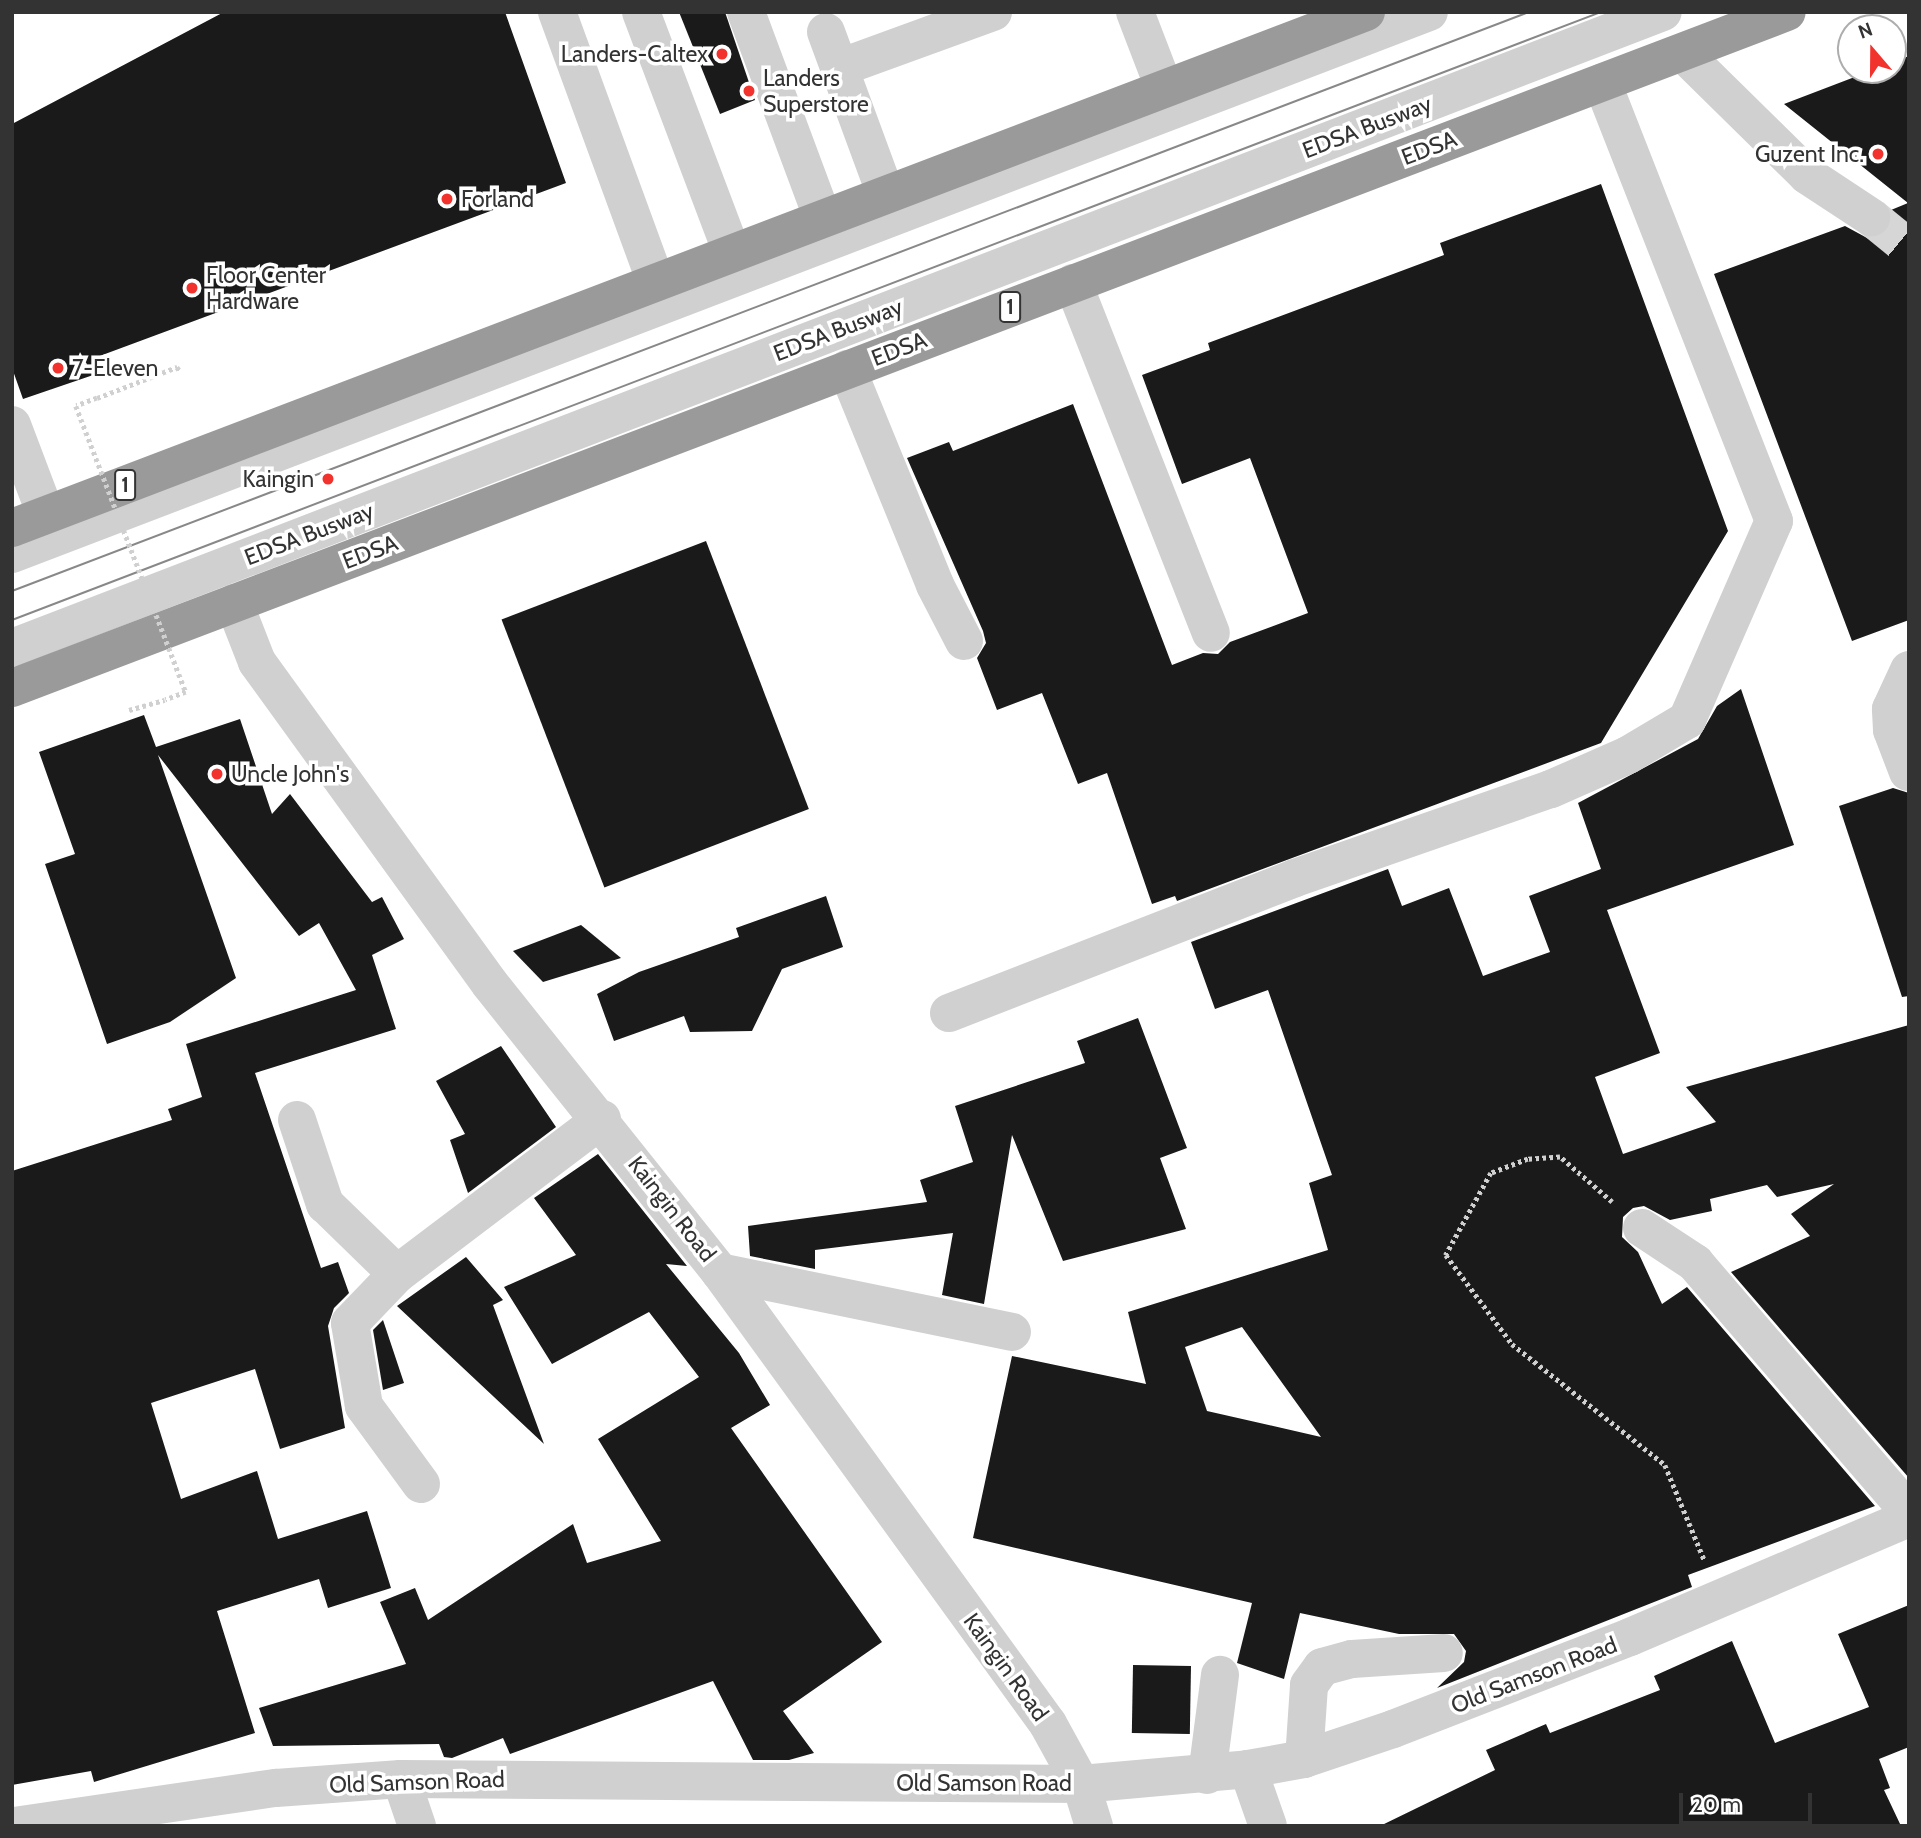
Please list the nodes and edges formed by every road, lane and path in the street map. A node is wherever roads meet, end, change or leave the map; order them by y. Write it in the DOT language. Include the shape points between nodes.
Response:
graph roads {
  1 [pos="557,12"];
  2 [pos="641,12"];
  3 [pos="746,12"];
  4 [pos="993,12"];
  5 [pos="1135,12"];
  6 [pos="1429,12"];
  7 [pos="1663,12"];
  8 [pos="1787,12"];
  9 [pos="1363,13"];
  10 [pos="826,32"];
  11 [pos="1683,52"];
  12 [pos="839,68"];
  13 [pos="1602,82"];
  14 [pos="1165,90"];
  15 [pos="886,195"];
  16 [pos="1871,217"];
  17 [pos="823,219"];
  18 [pos="732,253"];
  19 [pos="656,282"];
  20 [pos="1073,283"];
  21 [pos="847,369"];
  22 [pos="180,371"];
  23 [pos="12,425"];
  24 [pos="29,521"];
  25 [pos="12,554"];
  26 [pos="234,603"];
  27 [pos="1211,633"];
  28 [pos="964,641"];
  29 [pos="12,648"];
  30 [pos="1909,670"];
  31 [pos="12,688"];
  32 [pos="129,710"];
  33 [pos="1908,772"];
  34 [pos="949,1013"];
  35 [pos="602,1119"];
  36 [pos="297,1120"];
  37 [pos="1642,1228"];
  38 [pos="720,1272"];
  39 [pos="397,1274"];
  40 [pos="1012,1332"];
  41 [pos="421,1484"];
  42 [pos="1906,1527"];
  43 [pos="1709,1571"];
  44 [pos="1444,1653"];
  45 [pos="1220,1675"];
  46 [pos="1304,1759"];
  47 [pos="1248,1769"];
  48 [pos="1207,1775"];
  49 [pos="401,1779"];
  50 [pos="1080,1784"];
  51 [pos="14,1826"];
  52 [pos="417,1826"];
  53 [pos="1094,1826"];
  54 [pos="1268,1826"];
  1 -- 19 [label="street"];
  2 -- 18 [label="street"];
  3 -- 17 [label="street"];
  4 -- 12 [label="street"];
  5 -- 14 [label="street"];
  6 -- 25 [label="street"];
  7 -- 29 [label="street, EDSA Busway"];
  8 -- 11 [label="highway, EDSA / 1"];
  9 -- 14 [label="highway, 1"];
  10 -- 12 [label="street"];
  11 -- 13 [label="highway, EDSA / 1"];
  11 -- 16 [label="street" via="1807,175"];
  12 -- 15 [label="street"];
  13 -- 20 [label="highway, EDSA / 1"];
  13 -- 34 [label="street" via="1774,521 1687,720 1628,755 1551,789 1295,878"];
  14 -- 15 [label="highway, 1"];
  15 -- 17 [label="highway, 1"];
  17 -- 18 [label="highway, 1"];
  18 -- 19 [label="highway, 1"];
  19 -- 24 [label="highway, 1"];
  20 -- 21 [label="highway, EDSA / 1"];
  20 -- 27 [label="street"];
  21 -- 26 [label="highway, EDSA / 1"];
  21 -- 28 [label="street" via="935,585"];
  22 -- 32 [label="path, bridge" via="177,367 76,405 186,692"];
  23 -- 24 [label="street"];
  26 -- 31 [label="highway, EDSA / 1"];
  26 -- 35 [label="street, Kaingin Road" via="257,662 490,984"];
  30 -- 33 [label="street" via="1892,709 1892,730"];
  35 -- 38 [label="street, Kaingin Road"];
  35 -- 39 [label="street"];
  36 -- 39 [label="street" via="325,1204"];
  37 -- 42 [label="street" via="1695,1263"];
  37 -- 43 [label="path" via="1560,1157 1528,1159 1491,1173 1446,1255 1512,1345 1665,1465"];
  38 -- 40 [label="street"];
  38 -- 50 [label="street, Kaingin Road" via="1048,1724"];
  39 -- 41 [label="street" via="350,1323 364,1406"];
  42 -- 46 [label="street, Old Samson Road"];
  44 -- 46 [label="street" via="1352,1659 1322,1667 1309,1685"];
  45 -- 48 [label="street"];
  46 -- 47 [label="street, Old Samson Road"];
  47 -- 48 [label="street, Old Samson Road"];
  47 -- 54 [label="street"];
  48 -- 50 [label="street, Old Samson Road"];
  49 -- 50 [label="street, Old Samson Road"];
  49 -- 51 [label="street, Old Samson Road" via="276,1788"];
  49 -- 52 [label="street"];
  50 -- 53 [label="street, Kaingin Road"];
}
